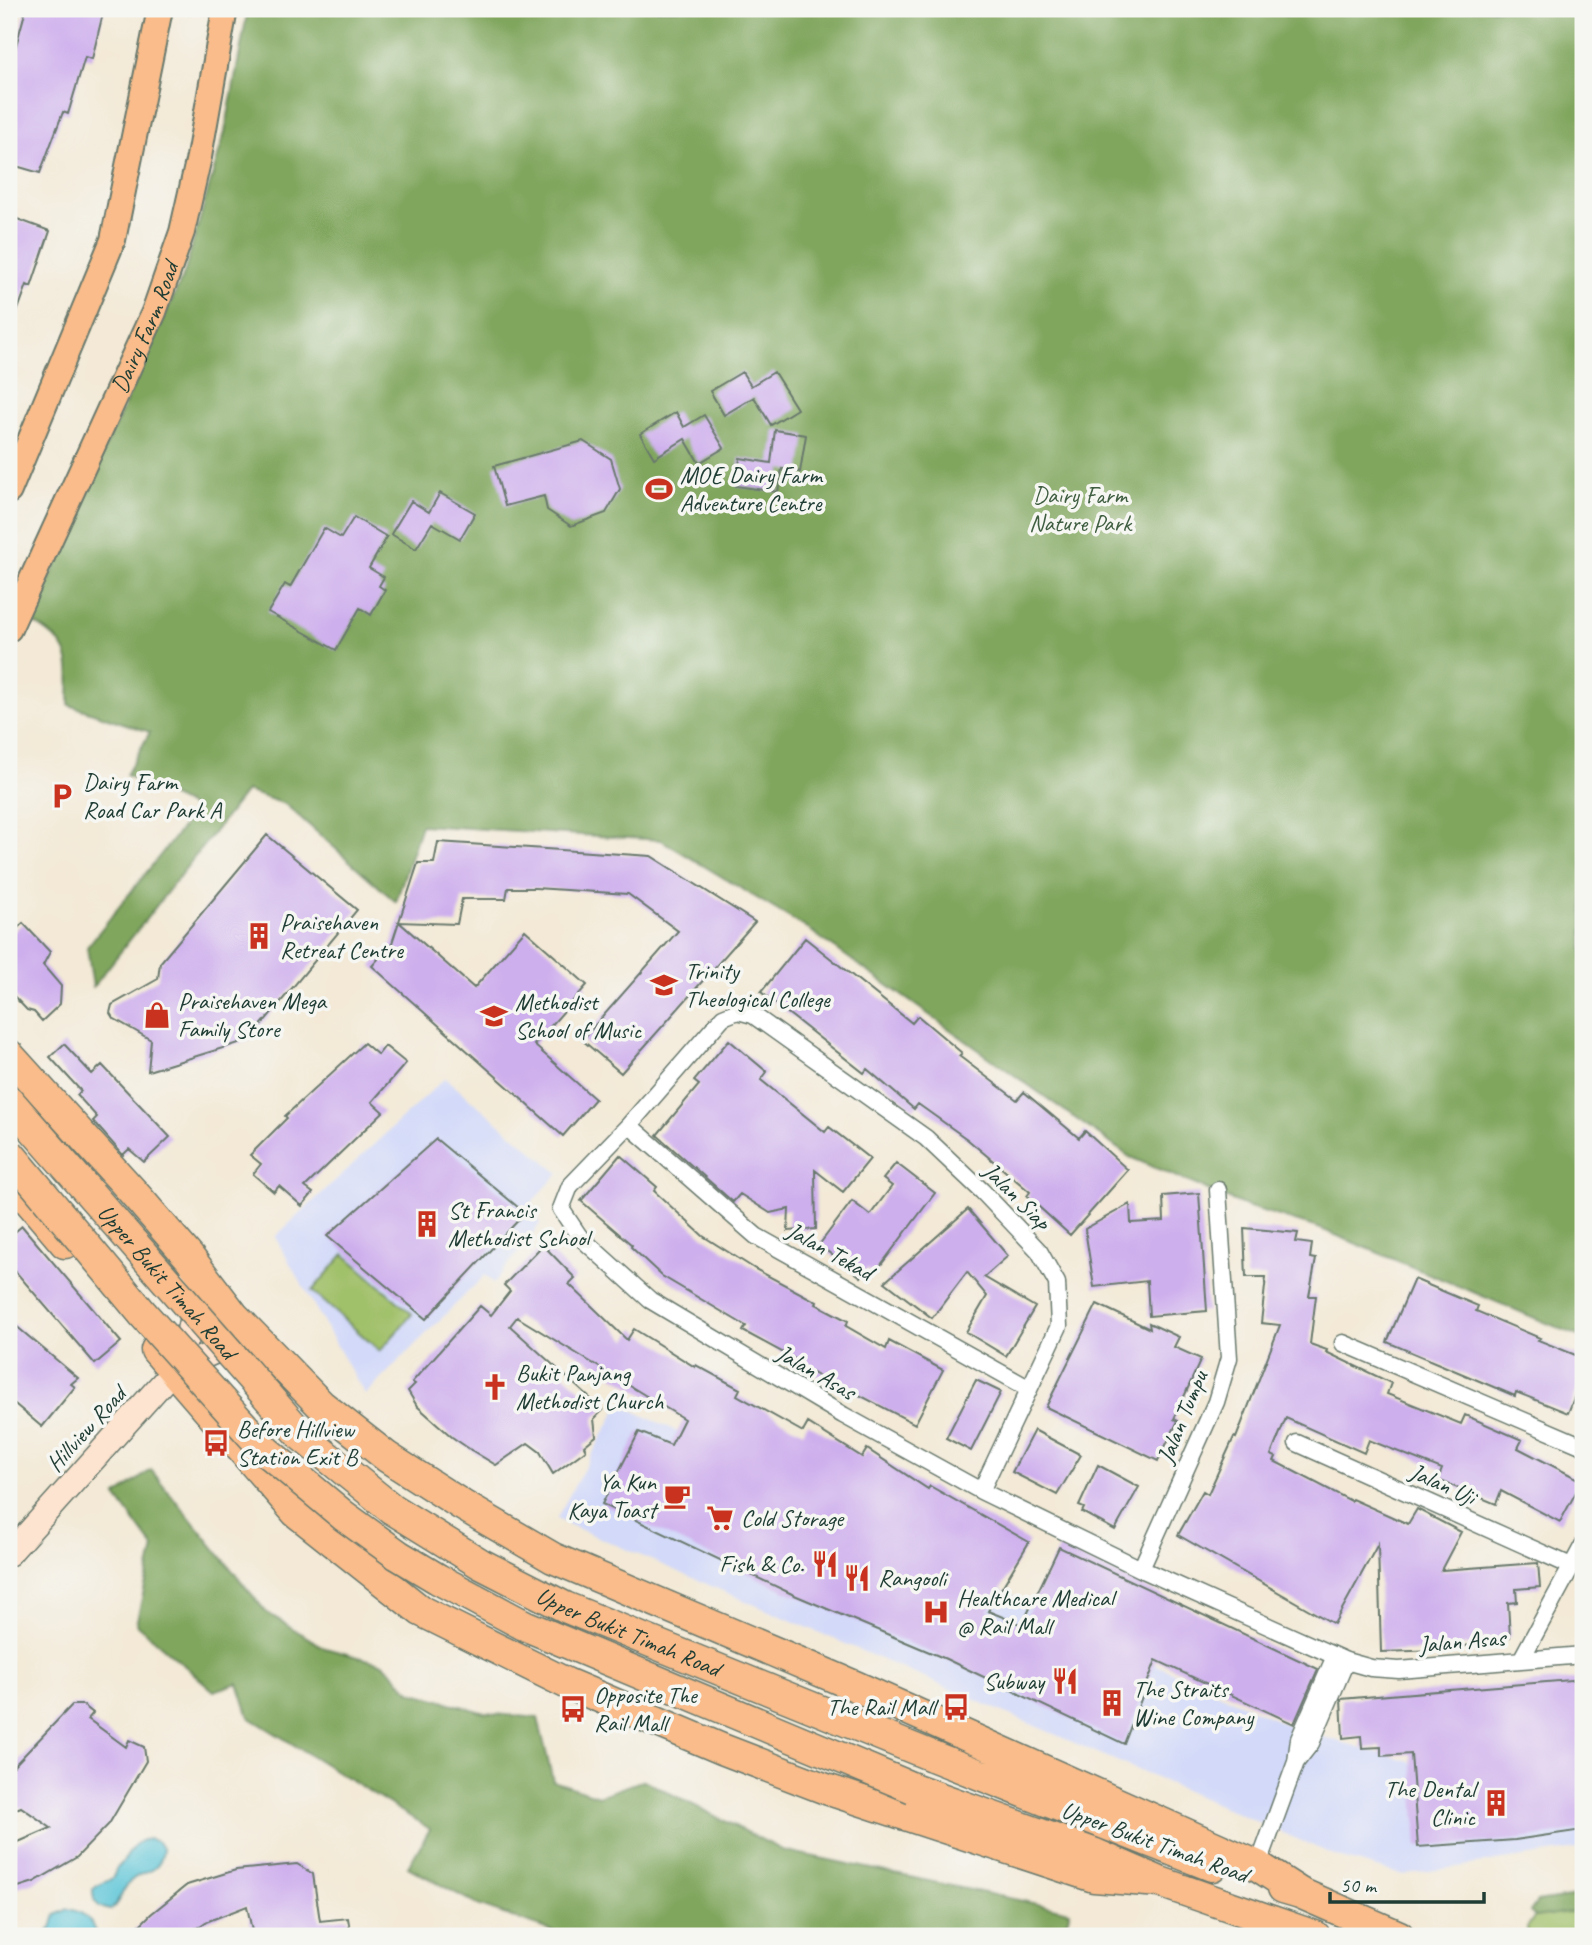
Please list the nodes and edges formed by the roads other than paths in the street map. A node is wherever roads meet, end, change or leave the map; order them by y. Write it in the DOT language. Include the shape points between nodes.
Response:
graph roads {
  1 [pos="160,9"];
  2 [pos="225,9"];
  3 [pos="9,491"];
  4 [pos="9,629"];
  5 [pos="753,1015"];
  6 [pos="9,1055"];
  7 [pos="9,1101"];
  8 [pos="629,1125"];
  9 [pos="9,1153"];
  10 [pos="9,1177"];
  11 [pos="1218,1190"];
  12 [pos="189,1257"];
  13 [pos="1343,1343"];
  14 [pos="280,1365"];
  15 [pos="174,1370"];
  16 [pos="1028,1388"];
  17 [pos="1297,1443"];
  18 [pos="1583,1446"];
  19 [pos="981,1491"];
  20 [pos="1583,1545"];
  21 [pos="9,1554"];
  22 [pos="1571,1566"];
  23 [pos="1141,1569"];
  24 [pos="1583,1655"];
  25 [pos="1341,1658"];
  26 [pos="1522,1658"];
  27 [pos="1258,1866"];
  28 [pos="1160,1882"];
  29 [pos="1300,1893"];
  30 [pos="1315,1936"];
  31 [pos="1399,1936"];
  1 -- 3 [label="main road" via="113,240"];
  2 -- 4 [label="main road, Dairy Farm Road" via="196,170 158,300"];
  5 -- 8 [label="street, Jalan Asas" via="738,1011 723,1017"];
  5 -- 16 [label="street, Jalan Siap" via="926,1138 1040,1251 1057,1283 1059,1326"];
  6 -- 12 [label="highway"];
  7 -- 29 [label="highway, Upper Bukit Timah Road, bridge" via="303,1437 392,1509 481,1564 565,1607 932,1756 1208,1865"];
  8 -- 16 [label="street, Jalan Tekad" via="757,1236"];
  8 -- 19 [label="street, Jalan Asas" via="570,1186 561,1209 579,1237 650,1300"];
  9 -- 28 [label="highway, Upper Bukit Timah Road, bridge" via="143,1314 266,1451 398,1555 524,1625 913,1788"];
  10 -- 15 [label="highway"];
  11 -- 23 [label="street, Jalan Tumpu" via="1230,1358 1216,1402"];
  12 -- 14 [label="highway" via="234,1316"];
  12 -- 15 [label="street" via="197,1288 191,1324"];
  13 -- 18 [label="street"];
  14 -- 15 [label="street" via="247,1351 217,1352"];
  14 -- 27 [label="highway" via="321,1405 387,1457 554,1558"];
  15 -- 21 [label="street, Hillview Road"];
  15 -- 28 [label="highway" via="296,1512 421,1611 566,1683 826,1789 1094,1877"];
  16 -- 19 [label="street, Jalan Siap"];
  17 -- 22 [label="street, Jalan Uji"];
  19 -- 23 [label="street, Jalan Asas"];
  20 -- 22 [label="street"];
  22 -- 26 [label="street"];
  23 -- 25 [label="street, Jalan Asas"];
  24 -- 26 [label="street, Jalan Asas"];
  25 -- 26 [label="street, Jalan Asas" via="1371,1668 1399,1670"];
  25 -- 27 [label="street" via="1298,1739 1296,1762"];
  27 -- 29 [label="highway"];
  28 -- 30 [label="highway, Upper Bukit Timah Road"];
  29 -- 31 [label="highway, Upper Bukit Timah Road"];
}
